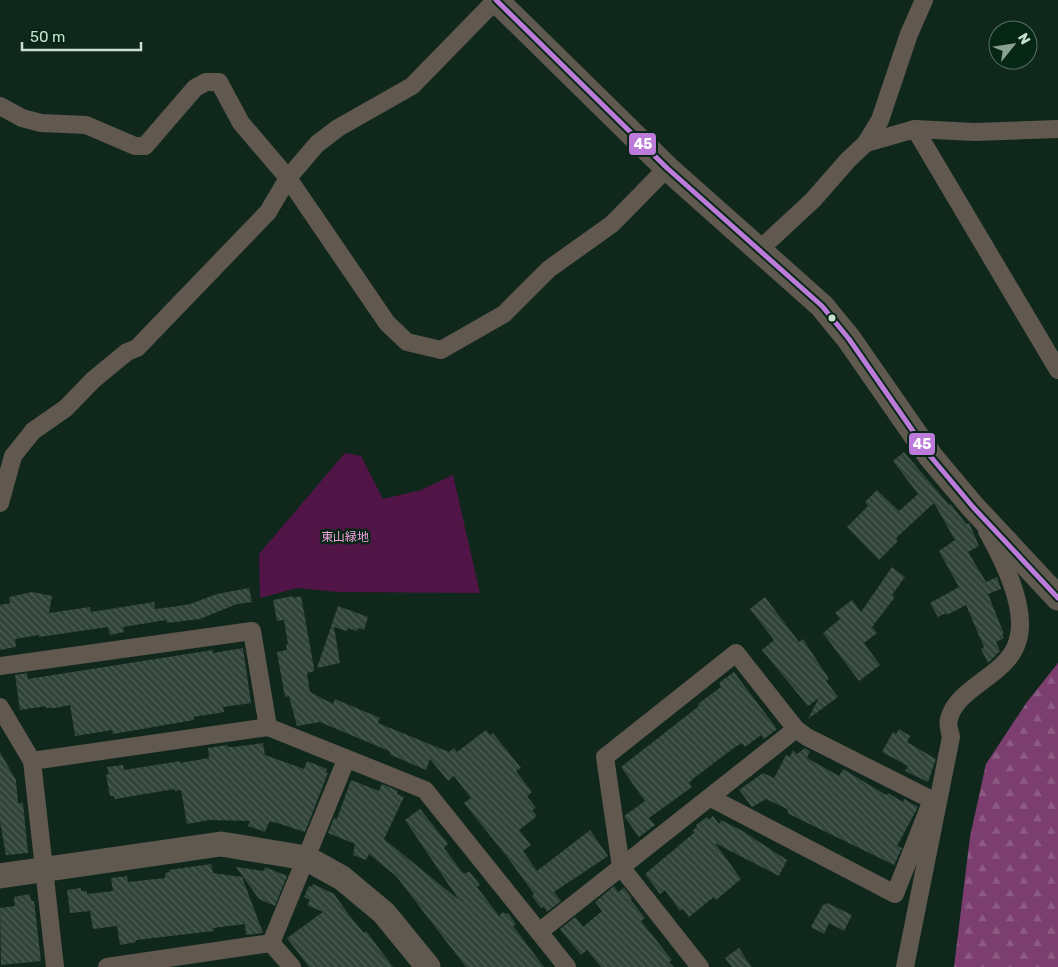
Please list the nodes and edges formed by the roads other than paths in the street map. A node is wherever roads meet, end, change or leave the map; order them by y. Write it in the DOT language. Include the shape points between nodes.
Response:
graph roads {
  1 [pos="496,0"];
  2 [pos="924,0"];
  3 [pos="0,106"];
  4 [pos="915,129"];
  5 [pos="1058,129"];
  6 [pos="866,143"];
  7 [pos="667,168"];
  8 [pos="288,178"];
  9 [pos="758,251"];
  10 [pos="1058,370"];
  11 [pos="0,503"];
  12 [pos="973,507"];
  13 [pos="1058,598"];
  14 [pos="0,666"];
  15 [pos="0,707"];
  16 [pos="268,727"];
  17 [pos="796,729"];
  18 [pos="346,760"];
  19 [pos="32,761"];
  20 [pos="711,798"];
  21 [pos="306,858"];
  22 [pos="622,868"];
  23 [pos="43,870"];
  24 [pos="0,876"];
  25 [pos="540,932"];
  26 [pos="271,943"];
  27 [pos="162,963"];
  28 [pos="55,967"];
  29 [pos="107,967"];
  30 [pos="292,967"];
  31 [pos="428,967"];
  32 [pos="567,967"];
  33 [pos="700,967"];
  34 [pos="905,967"];
  1 -- 7 [label="main road"];
  1 -- 8 [label="street" via="412,86 338,128 317,144"];
  2 -- 6 [label="street" via="880,120"];
  3 -- 8 [label="street" via="41,124 86,125 135,146 145,146 195,88 206,82 218,82 241,123"];
  4 -- 5 [label="street" via="974,132"];
  4 -- 6 [label="street"];
  4 -- 10 [label="street"];
  6 -- 9 [label="street" via="813,200"];
  7 -- 8 [label="street" via="612,224 549,269 504,314 441,350 407,342 388,323"];
  7 -- 9 [label="main road"];
  8 -- 11 [label="street" via="268,212 137,348 127,352 66,408 33,431 13,456"];
  9 -- 12 [label="main road" via="822,306 931,456"];
  12 -- 13 [label="main road"];
  12 -- 34 [label="street" via="1004,564 1012,586 1018,642 1011,657 957,702 948,720 951,737"];
  14 -- 16 [label="street" via="252,631"];
  15 -- 19 [label="street"];
  16 -- 18 [label="street"];
  16 -- 19 [label="street"];
  17 -- 20 [label="street"];
  17 -- 20 [label="street" via="932,800 896,894"];
  17 -- 22 [label="street" via="736,653 605,757"];
  18 -- 21 [label="street"];
  18 -- 25 [label="street" via="425,790"];
  19 -- 23 [label="street"];
  20 -- 22 [label="street"];
  21 -- 23 [label="main road" via="221,844"];
  21 -- 26 [label="street"];
  21 -- 31 [label="main road" via="342,878 384,912"];
  22 -- 25 [label="street"];
  22 -- 33 [label="street"];
  23 -- 24 [label="main road"];
  23 -- 28 [label="street"];
  25 -- 32 [label="street"];
  26 -- 27 [label="street"];
  26 -- 30 [label="street"];
  27 -- 29 [label="street"];
}
